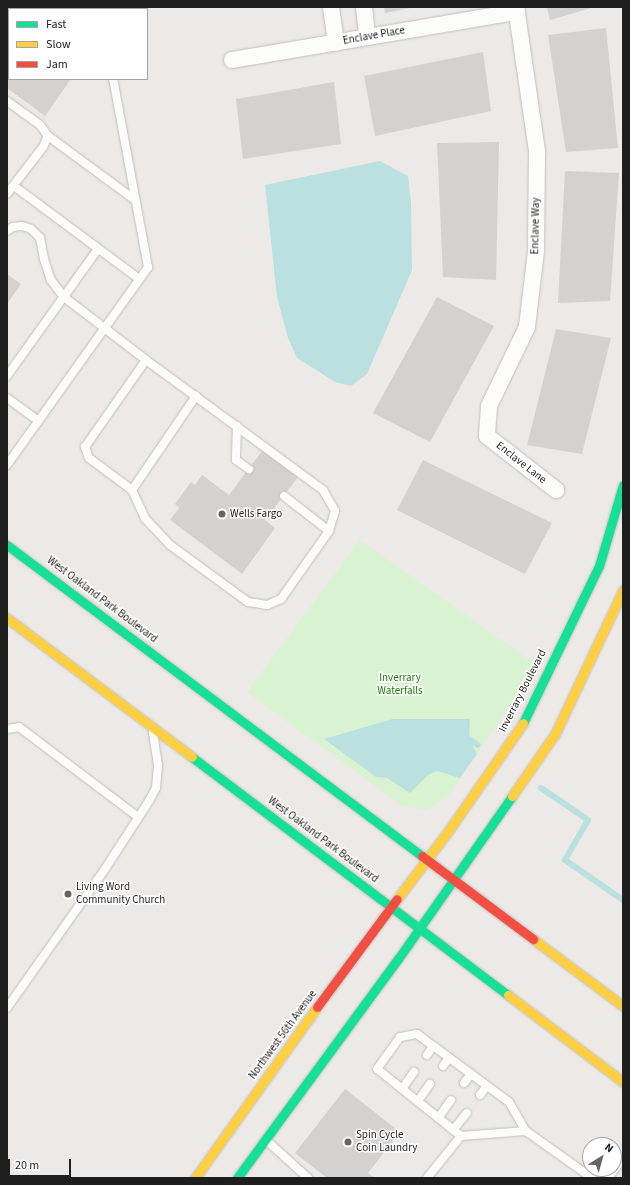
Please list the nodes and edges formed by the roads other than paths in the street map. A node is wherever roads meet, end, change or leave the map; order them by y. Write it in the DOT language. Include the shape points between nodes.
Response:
graph roads {
  1 [pos="331,7"];
  2 [pos="364,7"];
  3 [pos="516,10"];
  4 [pos="367,36"];
  5 [pos="336,43"];
  6 [pos="232,60"];
  7 [pos="114,80"];
  8 [pos="7,101"];
  9 [pos="48,136"];
  10 [pos="14,186"];
  11 [pos="7,194"];
  12 [pos="136,200"];
  13 [pos="7,231"];
  14 [pos="98,249"];
  15 [pos="139,279"];
  16 [pos="64,297"];
  17 [pos="105,328"];
  18 [pos="146,360"];
  19 [pos="7,376"];
  20 [pos="196,396"];
  21 [pos="7,398"];
  22 [pos="39,422"];
  23 [pos="237,426"];
  24 [pos="487,436"];
  25 [pos="7,465"];
  26 [pos="249,469"];
  27 [pos="623,485"];
  28 [pos="132,490"];
  29 [pos="556,490"];
  30 [pos="284,496"];
  31 [pos="329,531"];
  32 [pos="7,545"];
  33 [pos="623,590"];
  34 [pos="7,618"];
  35 [pos="152,727"];
  36 [pos="7,729"];
  37 [pos="138,817"];
  38 [pos="427,858"];
  39 [pos="455,880"];
  40 [pos="391,906"];
  41 [pos="420,928"];
  42 [pos="623,1006"];
  43 [pos="7,1008"];
  44 [pos="433,1046"];
  45 [pos="427,1055"];
  46 [pos="449,1058"];
  47 [pos="443,1066"];
  48 [pos="414,1072"];
  49 [pos="471,1074"];
  50 [pos="623,1082"];
  51 [pos="464,1083"];
  52 [pos="430,1084"];
  53 [pos="487,1086"];
  54 [pos="402,1089"];
  55 [pos="480,1095"];
  56 [pos="451,1100"];
  57 [pos="418,1101"];
  58 [pos="467,1113"];
  59 [pos="438,1118"];
  60 [pos="453,1130"];
  61 [pos="526,1131"];
  62 [pos="461,1136"];
  63 [pos="265,1140"];
  64 [pos="623,1158"];
  65 [pos="195,1178"];
  66 [pos="237,1178"];
  67 [pos="308,1178"];
  68 [pos="427,1178"];
  69 [pos="592,1178"];
  70 [pos="608,1178"];
  1 -- 5 [label="street"];
  2 -- 4 [label="street"];
  3 -- 4 [label="street, Enclave Place"];
  3 -- 24 [label="street, Enclave Way" via="537,151 536,251 527,327 489,406"];
  4 -- 5 [label="street, Enclave Place"];
  5 -- 6 [label="street, Enclave Place"];
  7 -- 12 [label="lane"];
  8 -- 9 [label="lane" via="40,125"];
  9 -- 10 [label="lane" via="43,147"];
  9 -- 12 [label="lane"];
  10 -- 11 [label="lane"];
  10 -- 14 [label="lane"];
  12 -- 15 [label="lane" via="148,267"];
  13 -- 16 [label="lane" via="22,226 31,229 40,238 51,280"];
  14 -- 15 [label="lane"];
  14 -- 16 [label="lane"];
  15 -- 17 [label="lane"];
  16 -- 17 [label="lane"];
  16 -- 19 [label="lane"];
  17 -- 18 [label="lane"];
  17 -- 22 [label="lane"];
  18 -- 20 [label="lane"];
  18 -- 28 [label="lane" via="85,447 89,458"];
  20 -- 23 [label="lane"];
  20 -- 28 [label="lane"];
  21 -- 22 [label="lane"];
  22 -- 25 [label="lane"];
  23 -- 26 [label="lane" via="236,460"];
  23 -- 31 [label="lane" via="323,490 335,511"];
  24 -- 29 [label="street, Enclave Lane"];
  27 -- 38 [label="main road, Inverrary Boulevard" via="598,566 520,728"];
  28 -- 31 [label="lane" via="145,518 170,545 248,602 267,605 281,599"];
  30 -- 31 [label="lane"];
  32 -- 38 [label="main road, West Oakland Park Boulevard"];
  33 -- 39 [label="main road" via="555,734"];
  34 -- 35 [label="main road, West Oakland Park Boulevard"];
  35 -- 37 [label="lane" via="158,765 156,788"];
  35 -- 40 [label="main road, West Oakland Park Boulevard"];
  36 -- 37 [label="lane" via="20,727"];
  37 -- 43 [label="lane" via="105,869"];
  38 -- 39 [label="main road, West Oakland Park Boulevard"];
  38 -- 40 [label="main road, Inverrary Boulevard"];
  39 -- 41 [label="main road"];
  39 -- 42 [label="main road, West Oakland Park Boulevard"];
  40 -- 41 [label="main road, West Oakland Park Boulevard"];
  40 -- 65 [label="main road, Northwest 56th Avenue"];
  41 -- 50 [label="main road, West Oakland Park Boulevard"];
  41 -- 63 [label="main road"];
  44 -- 45 [label="lane"];
  44 -- 46 [label="lane"];
  44 -- 54 [label="lane" via="417,1034 400,1037 377,1069"];
  46 -- 47 [label="lane"];
  46 -- 49 [label="lane"];
  48 -- 54 [label="lane"];
  49 -- 51 [label="lane"];
  49 -- 53 [label="lane"];
  52 -- 57 [label="lane"];
  53 -- 55 [label="lane"];
  53 -- 61 [label="lane" via="509,1102"];
  54 -- 57 [label="lane"];
  56 -- 59 [label="lane"];
  57 -- 59 [label="lane"];
  58 -- 60 [label="lane"];
  59 -- 60 [label="lane"];
  60 -- 62 [label="lane"];
  61 -- 62 [label="lane"];
  61 -- 69 [label="lane"];
  62 -- 68 [label="lane"];
  63 -- 66 [label="main road"];
  63 -- 67 [label="lane"];
  64 -- 70 [label="lane"];
}
